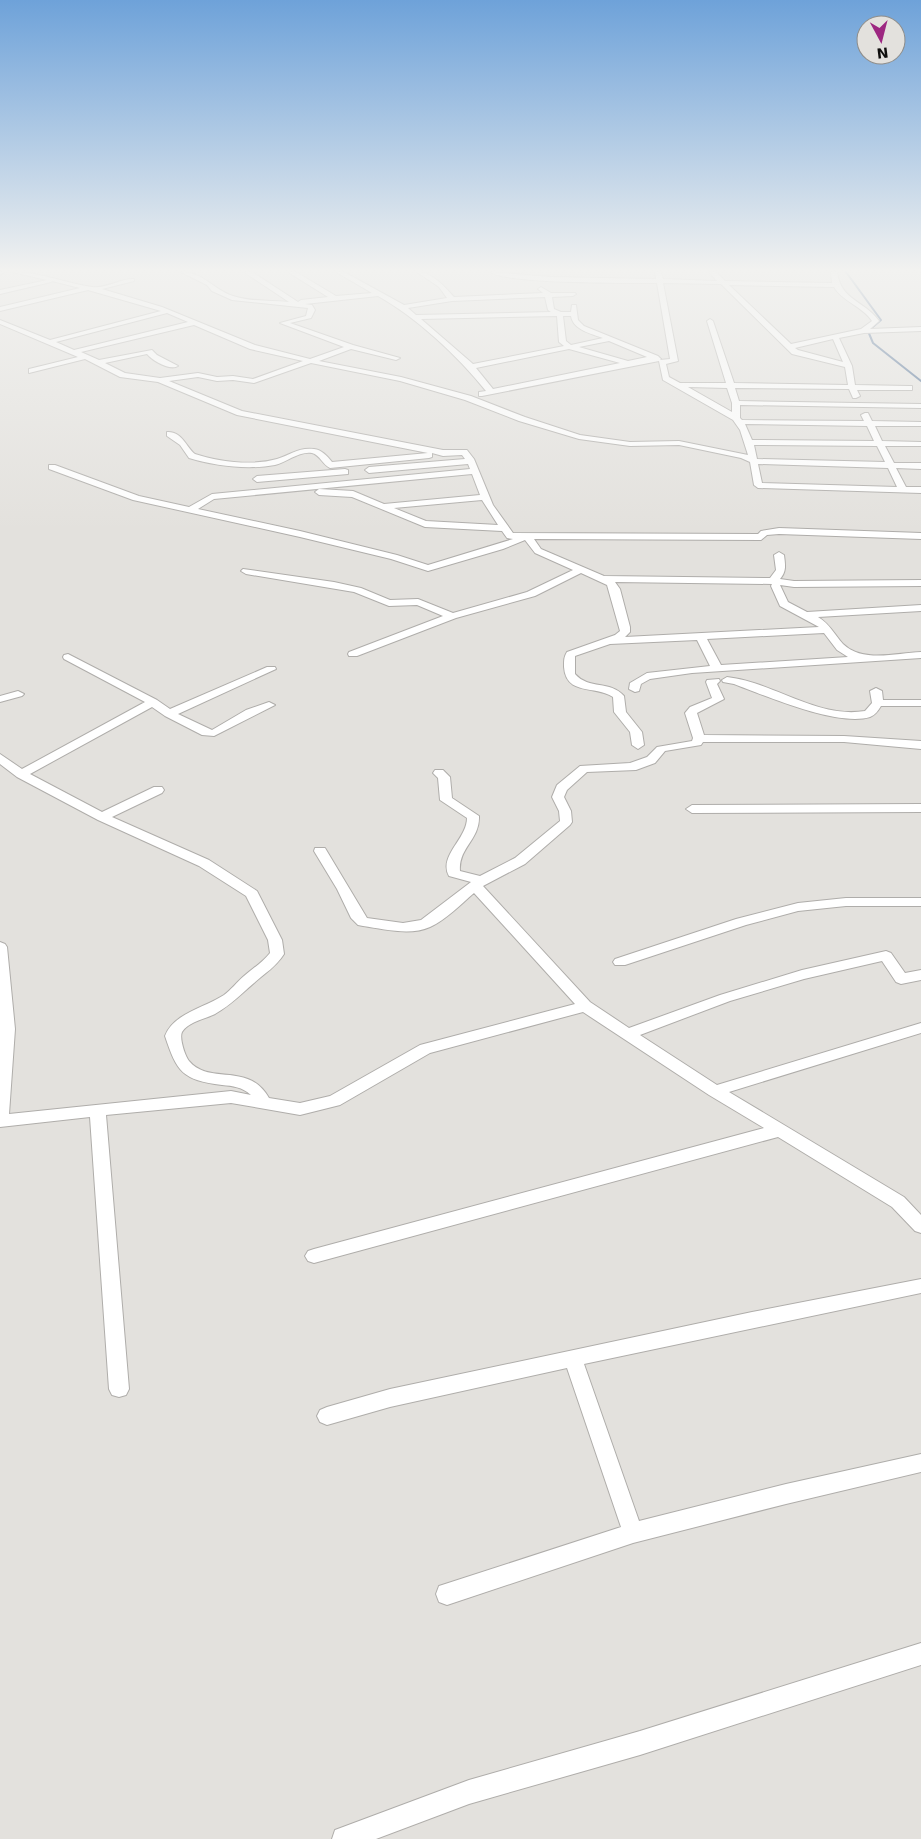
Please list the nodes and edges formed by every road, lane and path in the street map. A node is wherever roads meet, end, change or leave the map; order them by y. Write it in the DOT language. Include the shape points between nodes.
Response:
graph roads {
  1 [pos="82,358"];
  2 [pos="87,358"];
  3 [pos="119,358"];
  4 [pos="156,358"];
  5 [pos="297,358"];
  6 [pos="319,358"];
  7 [pos="460,358"];
  8 [pos="516,358"];
  9 [pos="610,358"];
  10 [pos="653,358"];
  11 [pos="674,358"];
  12 [pos="722,358"];
  13 [pos="817,358"];
  14 [pos="844,358"];
  15 [pos="658,360"];
  16 [pos="310,361"];
  17 [pos="98,362"];
  18 [pos="630,363"];
  19 [pos="174,366"];
  20 [pos="848,366"];
  21 [pos="471,367"];
  22 [pos="32,371"];
  23 [pos="160,380"];
  24 [pos="680,385"];
  25 [pos="730,385"];
  26 [pos="852,388"];
  27 [pos="909,388"];
  28 [pos="491,392"];
  29 [pos="468,398"];
  30 [pos="736,403"];
  31 [pos="860,405"];
  32 [pos="921,406"];
  33 [pos="739,420"];
  34 [pos="868,423"];
  35 [pos="921,424"];
  36 [pos="170,434"];
  37 [pos="748,442"];
  38 [pos="878,443"];
  39 [pos="921,444"];
  40 [pos="442,453"];
  41 [pos="470,461"];
  42 [pos="754,461"];
  43 [pos="890,465"];
  44 [pos="921,466"];
  45 [pos="52,467"];
  46 [pos="474,471"];
  47 [pos="257,480"];
  48 [pos="301,488"];
  49 [pos="903,489"];
  50 [pos="921,490"];
  51 [pos="485,497"];
  52 [pos="384,506"];
  53 [pos="192,509"];
  54 [pos="504,528"];
  55 [pos="528,536"];
  56 [pos="921,536"];
  57 [pos="779,555"];
  58 [pos="580,570"];
  59 [pos="246,571"];
  60 [pos="605,580"];
  61 [pos="774,583"];
  62 [pos="921,583"];
  63 [pos="921,608"];
  64 [pos="804,615"];
  65 [pos="452,616"];
  66 [pos="828,630"];
  67 [pos="701,637"];
  68 [pos="604,642"];
  69 [pos="353,654"];
  70 [pos="921,655"];
  71 [pos="68,657"];
  72 [pos="860,659"];
  73 [pos="271,668"];
  74 [pos="717,668"];
  75 [pos="635,689"];
  76 [pos="876,691"];
  77 [pos="18,694"];
  78 [pos="0,699"];
  79 [pos="153,702"];
  80 [pos="878,703"];
  81 [pos="921,703"];
  82 [pos="269,705"];
  83 [pos="169,714"];
  84 [pos="840,715"];
  85 [pos="699,738"];
  86 [pos="844,739"];
  87 [pos="638,745"];
  88 [pos="921,745"];
  89 [pos="0,758"];
  90 [pos="439,773"];
  91 [pos="21,774"];
  92 [pos="158,790"];
  93 [pos="921,808"];
  94 [pos="692,809"];
  95 [pos="102,817"];
  96 [pos="320,851"];
  97 [pos="478,884"];
  98 [pos="921,902"];
  99 [pos="0,948"];
  100 [pos="620,962"];
  101 [pos="921,975"];
  102 [pos="585,1006"];
  103 [pos="920,1032"];
  104 [pos="628,1034"];
  105 [pos="715,1091"];
  106 [pos="264,1103"];
  107 [pos="98,1110"];
  108 [pos="0,1121"];
  109 [pos="782,1130"];
  110 [pos="921,1226"];
  111 [pos="314,1256"];
  112 [pos="921,1286"];
  113 [pos="573,1359"];
  114 [pos="119,1389"];
  115 [pos="327,1416"];
  116 [pos="921,1463"];
  117 [pos="633,1533"];
  118 [pos="446,1594"];
  119 [pos="921,1654"];
  120 [pos="344,1839"];
  1 -- 22 [label="street"];
  2 -- 17 [label="street"];
  3 -- 17 [label="street"];
  4 -- 19 [label="street"];
  5 -- 16 [label="street"];
  6 -- 16 [label="street"];
  7 -- 21 [label="street"];
  8 -- 21 [label="street"];
  9 -- 18 [label="street"];
  10 -- 15 [label="street"];
  11 -- 15 [label="street" via="674,361"];
  12 -- 25 [label="street"];
  13 -- 20 [label="street"];
  14 -- 20 [label="street"];
  15 -- 18 [label="street"];
  15 -- 24 [label="street" via="666,378"];
  16 -- 23 [label="street" via="254,380 198,375"];
  16 -- 29 [label="street" via="401,379"];
  17 -- 23 [label="street" via="123,375"];
  18 -- 28 [label="street"];
  20 -- 26 [label="street"];
  21 -- 28 [label="street"];
  23 -- 40 [label="street" via="240,412"];
  24 -- 25 [label="street"];
  24 -- 33 [label="street"];
  25 -- 26 [label="street"];
  25 -- 30 [label="street"];
  26 -- 27 [label="street"];
  26 -- 31 [label="street"];
  28 -- 29 [label="street"];
  29 -- 42 [label="street" via="579,437 630,444 679,442"];
  30 -- 31 [label="street"];
  30 -- 33 [label="street"];
  31 -- 32 [label="street"];
  31 -- 34 [label="street"];
  33 -- 34 [label="street"];
  33 -- 37 [label="street"];
  34 -- 35 [label="street"];
  34 -- 38 [label="street"];
  36 -- 40 [label="street" via="194,457 260,464 278,462 301,450 315,450 330,465"];
  37 -- 38 [label="street"];
  37 -- 42 [label="street"];
  38 -- 39 [label="street"];
  38 -- 43 [label="street"];
  40 -- 41 [label="street" via="464,452"];
  41 -- 46 [label="street"];
  41 -- 47 [label="street"];
  42 -- 43 [label="street"];
  42 -- 49 [label="street" via="758,484"];
  43 -- 44 [label="street"];
  43 -- 49 [label="street"];
  45 -- 53 [label="street" via="136,498"];
  46 -- 48 [label="street"];
  46 -- 51 [label="street"];
  48 -- 52 [label="street" via="353,494"];
  48 -- 53 [label="street" via="212,497"];
  49 -- 50 [label="street"];
  51 -- 52 [label="street"];
  51 -- 54 [label="street"];
  52 -- 54 [label="street" via="425,524"];
  53 -- 55 [label="street" via="428,568"];
  54 -- 55 [label="street" via="510,536"];
  55 -- 56 [label="street" via="761,537 764,532 779,531"];
  55 -- 58 [label="street" via="538,550"];
  57 -- 61 [label="street" via="781,572"];
  58 -- 60 [label="street"];
  58 -- 65 [label="street" via="531,594"];
  59 -- 65 [label="street" via="357,590 389,603 418,602"];
  60 -- 61 [label="street"];
  60 -- 68 [label="street" via="615,589 625,632"];
  61 -- 62 [label="street"];
  61 -- 64 [label="street" via="782,601"];
  63 -- 64 [label="street"];
  64 -- 66 [label="street"];
  65 -- 69 [label="street"];
  66 -- 67 [label="street"];
  66 -- 72 [label="street" via="841,648"];
  67 -- 68 [label="street"];
  67 -- 74 [label="street"];
  68 -- 87 [label="street" via="571,654 568,660 570,675 579,685 609,690 618,696 620,712 636,732"];
  70 -- 72 [label="street"];
  71 -- 79 [label="street"];
  72 -- 74 [label="street"];
  73 -- 83 [label="street"];
  74 -- 75 [label="street" via="647,676 636,683"];
  76 -- 80 [label="street"];
  77 -- 78 [label="street"];
  79 -- 83 [label="street"];
  79 -- 91 [label="street"];
  80 -- 81 [label="street"];
  80 -- 84 [label="street" via="866,714"];
  82 -- 83 [label="street" via="210,733"];
  84 -- 85 [label="street" via="736,681 721,680 711,682 718,699 690,713"];
  84 -- 86 [label="street"];
  85 -- 86 [label="street"];
  85 -- 97 [label="street" via="697,743 661,749 642,765 584,769 562,788 558,797 566,822 520,861"];
  86 -- 88 [label="street"];
  89 -- 91 [label="street"];
  90 -- 97 [label="street" via="444,777 446,800 472,816 474,826 454,856 454,872"];
  91 -- 95 [label="street"];
  92 -- 95 [label="street"];
  93 -- 94 [label="street"];
  95 -- 106 [label="street" via="204,863 252,894 275,940 277,954 231,997 187,1020 176,1028 173,1036 183,1064 194,1073 255,1088"];
  96 -- 97 [label="street" via="358,918 373,924 403,927 425,924"];
  97 -- 102 [label="street"];
  98 -- 100 [label="street" via="846,902 798,907"];
  99 -- 108 [label="street" via="7,1029"];
  101 -- 104 [label="street" via="901,979 886,956 802,974"];
  102 -- 104 [label="street"];
  102 -- 106 [label="street" via="425,1050 334,1101 300,1109"];
  103 -- 105 [label="street"];
  104 -- 105 [label="street"];
  105 -- 109 [label="street"];
  106 -- 107 [label="street" via="231,1097"];
  107 -- 108 [label="street"];
  107 -- 114 [label="street"];
  109 -- 110 [label="street" via="898,1202"];
  109 -- 111 [label="street"];
  112 -- 113 [label="street"];
  113 -- 115 [label="street" via="390,1398"];
  113 -- 117 [label="street"];
  116 -- 117 [label="street"];
  117 -- 118 [label="street"];
  119 -- 120 [label="street" via="640,1743 469,1792"];
}
